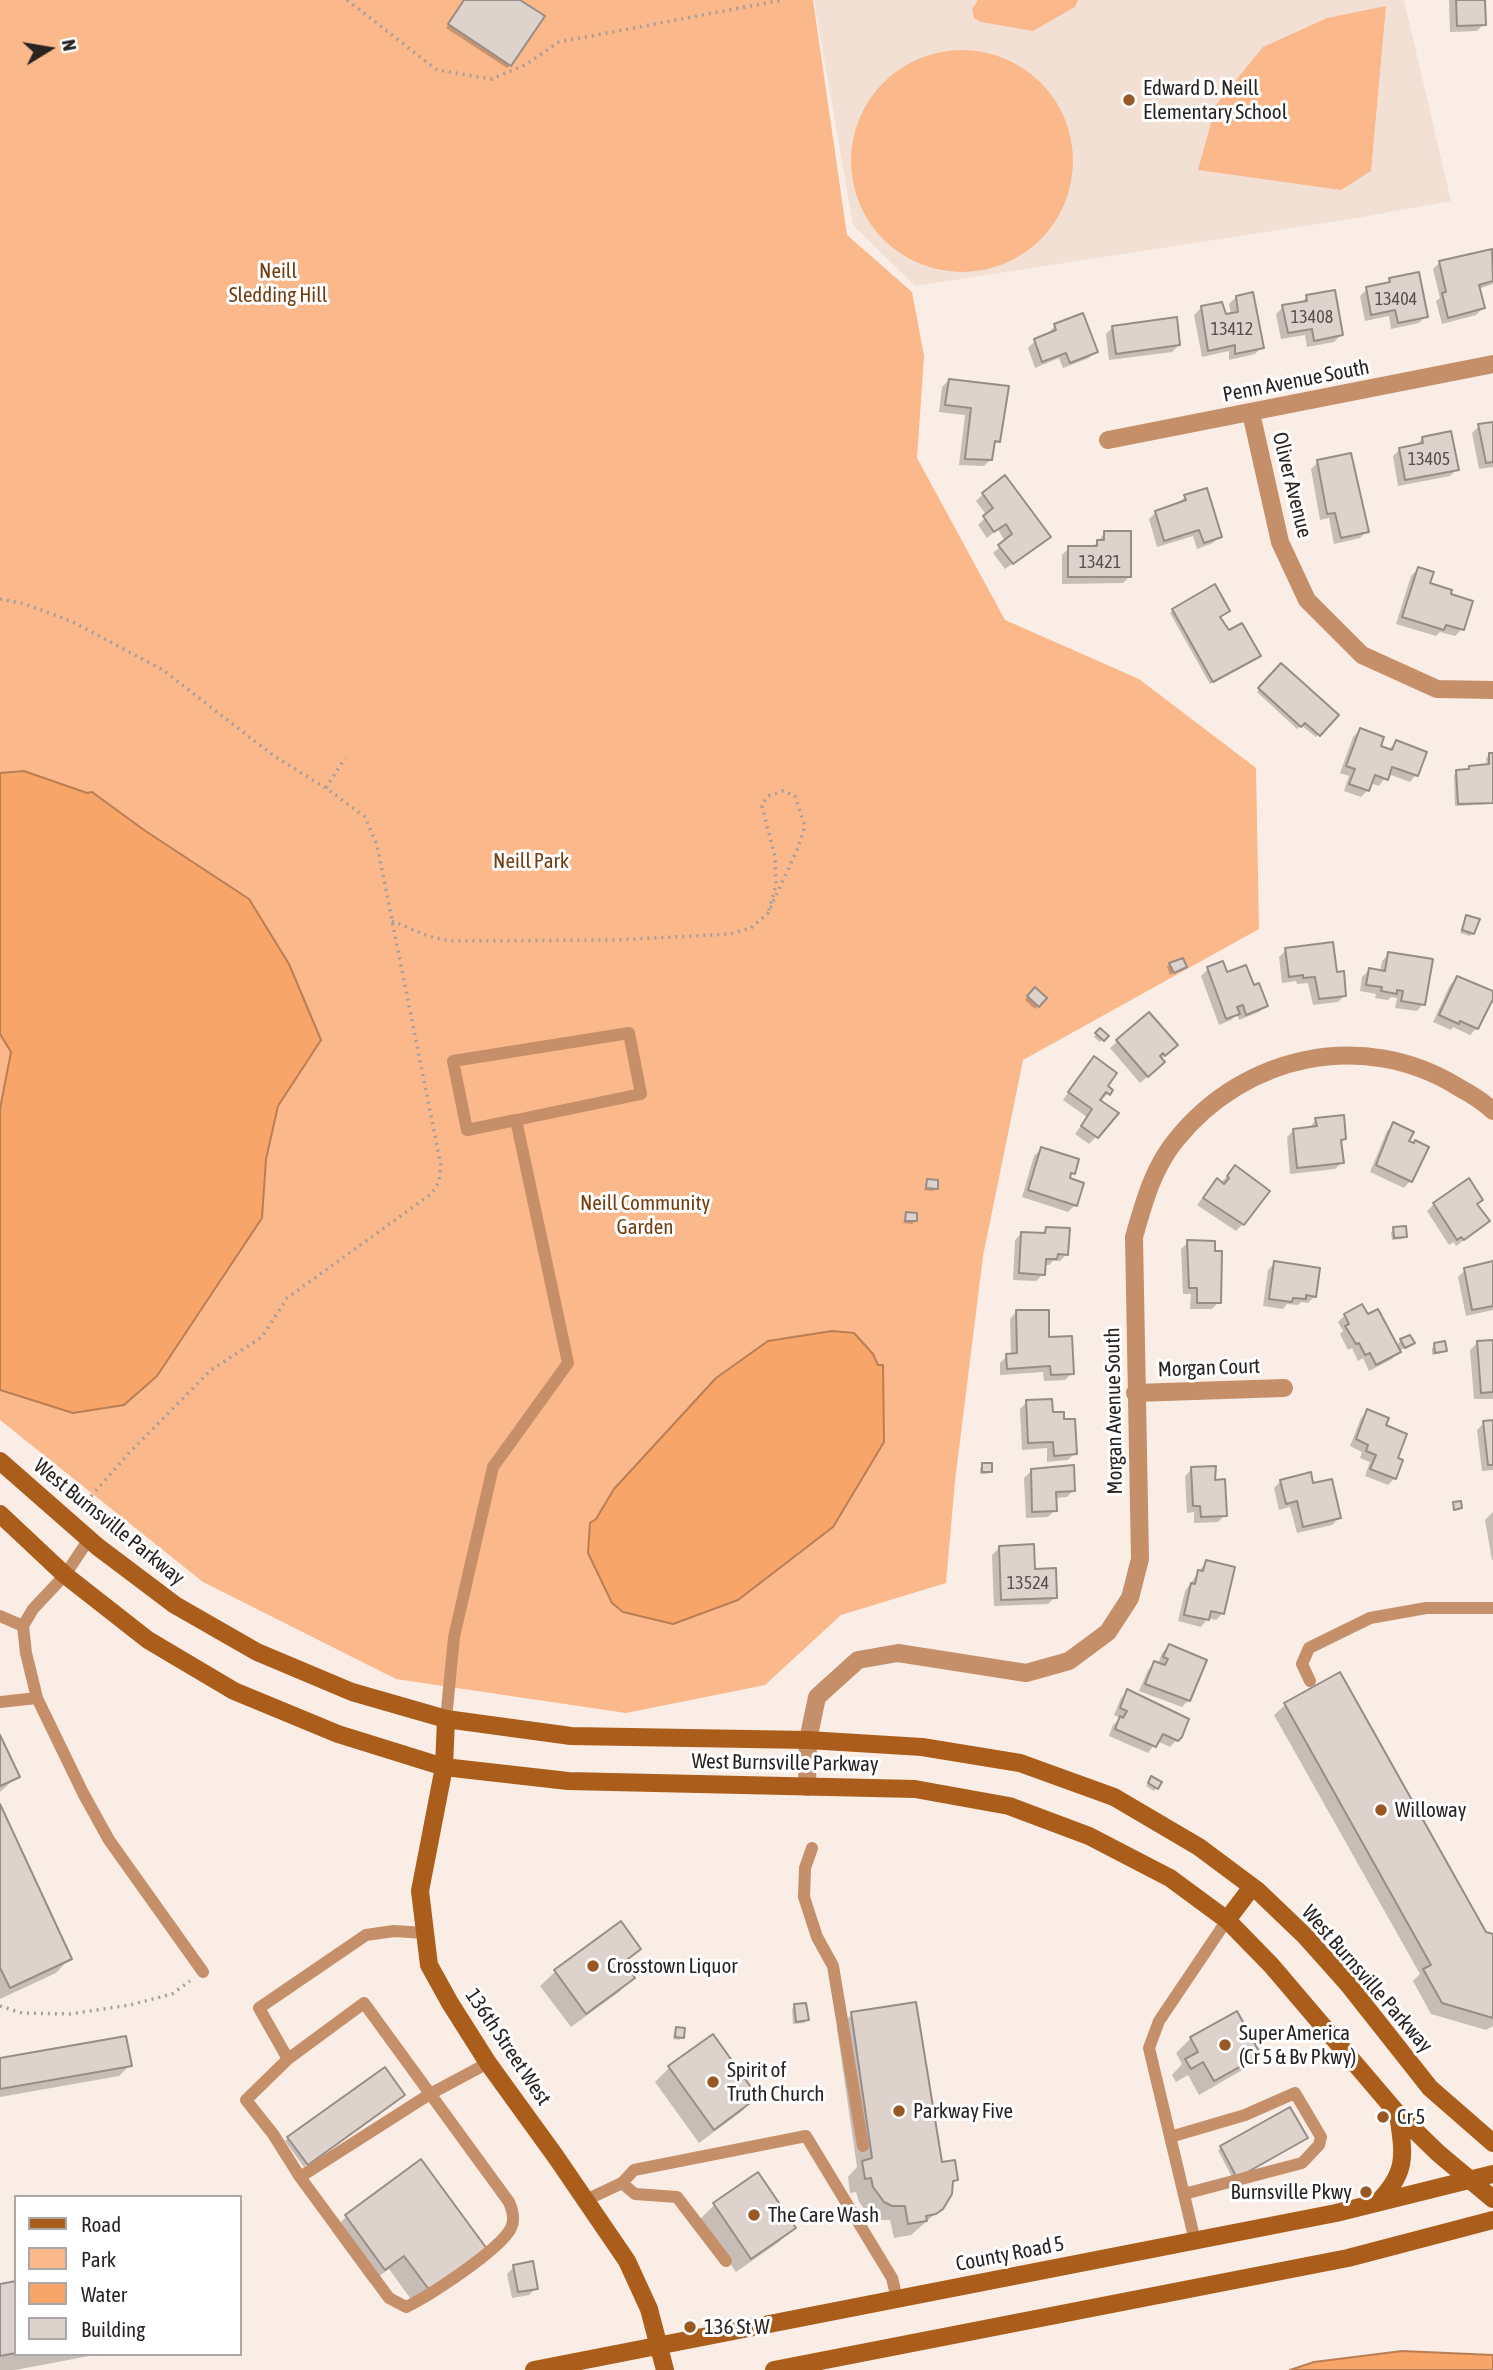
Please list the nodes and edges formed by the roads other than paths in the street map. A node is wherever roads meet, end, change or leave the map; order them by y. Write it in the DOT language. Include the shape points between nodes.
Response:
graph roads {
  1 [pos="1493,364"];
  2 [pos="1251,413"];
  3 [pos="1108,440"];
  4 [pos="1493,690"];
  5 [pos="1493,1111"];
  6 [pos="516,1120"];
  7 [pos="1284,1388"];
  8 [pos="1135,1393"];
  9 [pos="0,1461"];
  10 [pos="0,1514"];
  11 [pos="89,1539"];
  12 [pos="65,1575"];
  13 [pos="1493,1608"];
  14 [pos="0,1616"];
  15 [pos="23,1626"];
  16 [pos="1310,1681"];
  17 [pos="37,1698"];
  18 [pos="0,1702"];
  19 [pos="446,1719"];
  20 [pos="808,1740"];
  21 [pos="444,1767"];
  22 [pos="807,1787"];
  23 [pos="812,1848"];
  24 [pos="1252,1887"];
  25 [pos="1227,1920"];
  26 [pos="425,1933"];
  27 [pos="203,1972"];
  28 [pos="288,2059"];
  29 [pos="488,2063"];
  30 [pos="430,2094"];
  31 [pos="1398,2114"];
  32 [pos="1170,2137"];
  33 [pos="1493,2143"];
  34 [pos="863,2146"];
  35 [pos="1493,2174"];
  36 [pos="300,2177"];
  37 [pos="1471,2181"];
  38 [pos="622,2183"];
  39 [pos="1184,2194"];
  40 [pos="1493,2199"];
  41 [pos="586,2200"];
  42 [pos="1377,2203"];
  43 [pos="1493,2220"];
  44 [pos="1195,2241"];
  45 [pos="726,2261"];
  46 [pos="897,2299"];
  47 [pos="660,2346"];
  48 [pos="534,2370"];
  49 [pos="665,2370"];
  50 [pos="774,2370"];
  1 -- 2 [label="street, Penn Avenue South"];
  2 -- 3 [label="street, Penn Avenue South"];
  2 -- 4 [label="street, Oliver Avenue" via="1280,542 1307,600 1362,655 1437,689"];
  5 -- 8 [label="street, Morgan Avenue South" via="1436,1073 1387,1057 1325,1055 1270,1068 1218,1098 1176,1140 1148,1186 1134,1237"];
  6 -- 6 [label="lane" via="640,1094 629,1033 453,1061 467,1130"];
  6 -- 19 [label="lane" via="568,1363 493,1467 454,1637"];
  7 -- 8 [label="street, Morgan Court"];
  8 -- 20 [label="street, Morgan Avenue South" via="1140,1559 1130,1598 1108,1632 1069,1661 1026,1673 898,1653 858,1660 817,1697"];
  9 -- 11 [label="street, West Burnsville Parkway"];
  10 -- 12 [label="street, West Burnsville Parkway"];
  11 -- 12 [label="lane"];
  11 -- 19 [label="street, West Burnsville Parkway" via="175,1605 257,1652 352,1692"];
  12 -- 15 [label="lane"];
  12 -- 21 [label="street, West Burnsville Parkway" via="148,1640 234,1691 338,1734"];
  13 -- 16 [label="lane" via="1426,1608 1370,1618 1310,1648 1302,1664"];
  14 -- 15 [label="lane"];
  15 -- 17 [label="lane"];
  17 -- 18 [label="lane"];
  17 -- 27 [label="lane" via="109,1840"];
  19 -- 20 [label="street, West Burnsville Parkway" via="571,1736"];
  19 -- 21 [label="street, 136th Street West"];
  20 -- 22 [label="street, Morgan Avenue South"];
  20 -- 24 [label="street, West Burnsville Parkway" via="922,1747 1020,1763 1114,1797 1199,1847"];
  21 -- 22 [label="street, West Burnsville Parkway" via="568,1782"];
  21 -- 26 [label="street, 136th Street West" via="421,1891"];
  22 -- 25 [label="street, West Burnsville Parkway" via="915,1789 1009,1806 1089,1836 1170,1878"];
  23 -- 34 [label="lane" via="805,1868 804,1897 817,1937 833,1966"];
  24 -- 25 [label="street"];
  24 -- 33 [label="street, West Burnsville Parkway" via="1334,1968 1430,2088"];
  25 -- 31 [label="street, West Burnsville Parkway"];
  25 -- 32 [label="lane" via="1159,2021 1149,2048"];
  26 -- 28 [label="lane" via="394,1931 366,1936 260,2008"];
  26 -- 29 [label="street, 136th Street West" via="429,1965"];
  28 -- 30 [label="lane" via="364,2003"];
  28 -- 36 [label="lane" via="246,2100"];
  29 -- 30 [label="lane"];
  29 -- 41 [label="street, 136th Street West"];
  30 -- 36 [label="lane"];
  30 -- 36 [label="lane" via="513,2213 512,2227 499,2244 416,2302 406,2307 389,2298"];
  31 -- 37 [label="street, West Burnsville Parkway"];
  31 -- 42 [label="street" via="1401,2166 1394,2186"];
  32 -- 39 [label="lane"];
  32 -- 39 [label="lane" via="1245,2115 1295,2093 1321,2137 1301,2163"];
  35 -- 37 [label="street, County Road 5"];
  37 -- 40 [label="street, West Burnsville Parkway"];
  37 -- 42 [label="street, County Road 5"];
  38 -- 41 [label="lane"];
  38 -- 45 [label="lane" via="635,2194 677,2197"];
  38 -- 46 [label="lane" via="634,2170 806,2136 891,2278"];
  39 -- 44 [label="lane"];
  41 -- 47 [label="street, 136th Street West" via="627,2261"];
  42 -- 44 [label="street, County Road 5"];
  43 -- 50 [label="street" via="1348,2258"];
  44 -- 46 [label="street, County Road 5"];
  46 -- 47 [label="street, County Road 5"];
  47 -- 48 [label="street, County Road 5"];
  47 -- 49 [label="street, 136th Street West"];
}
